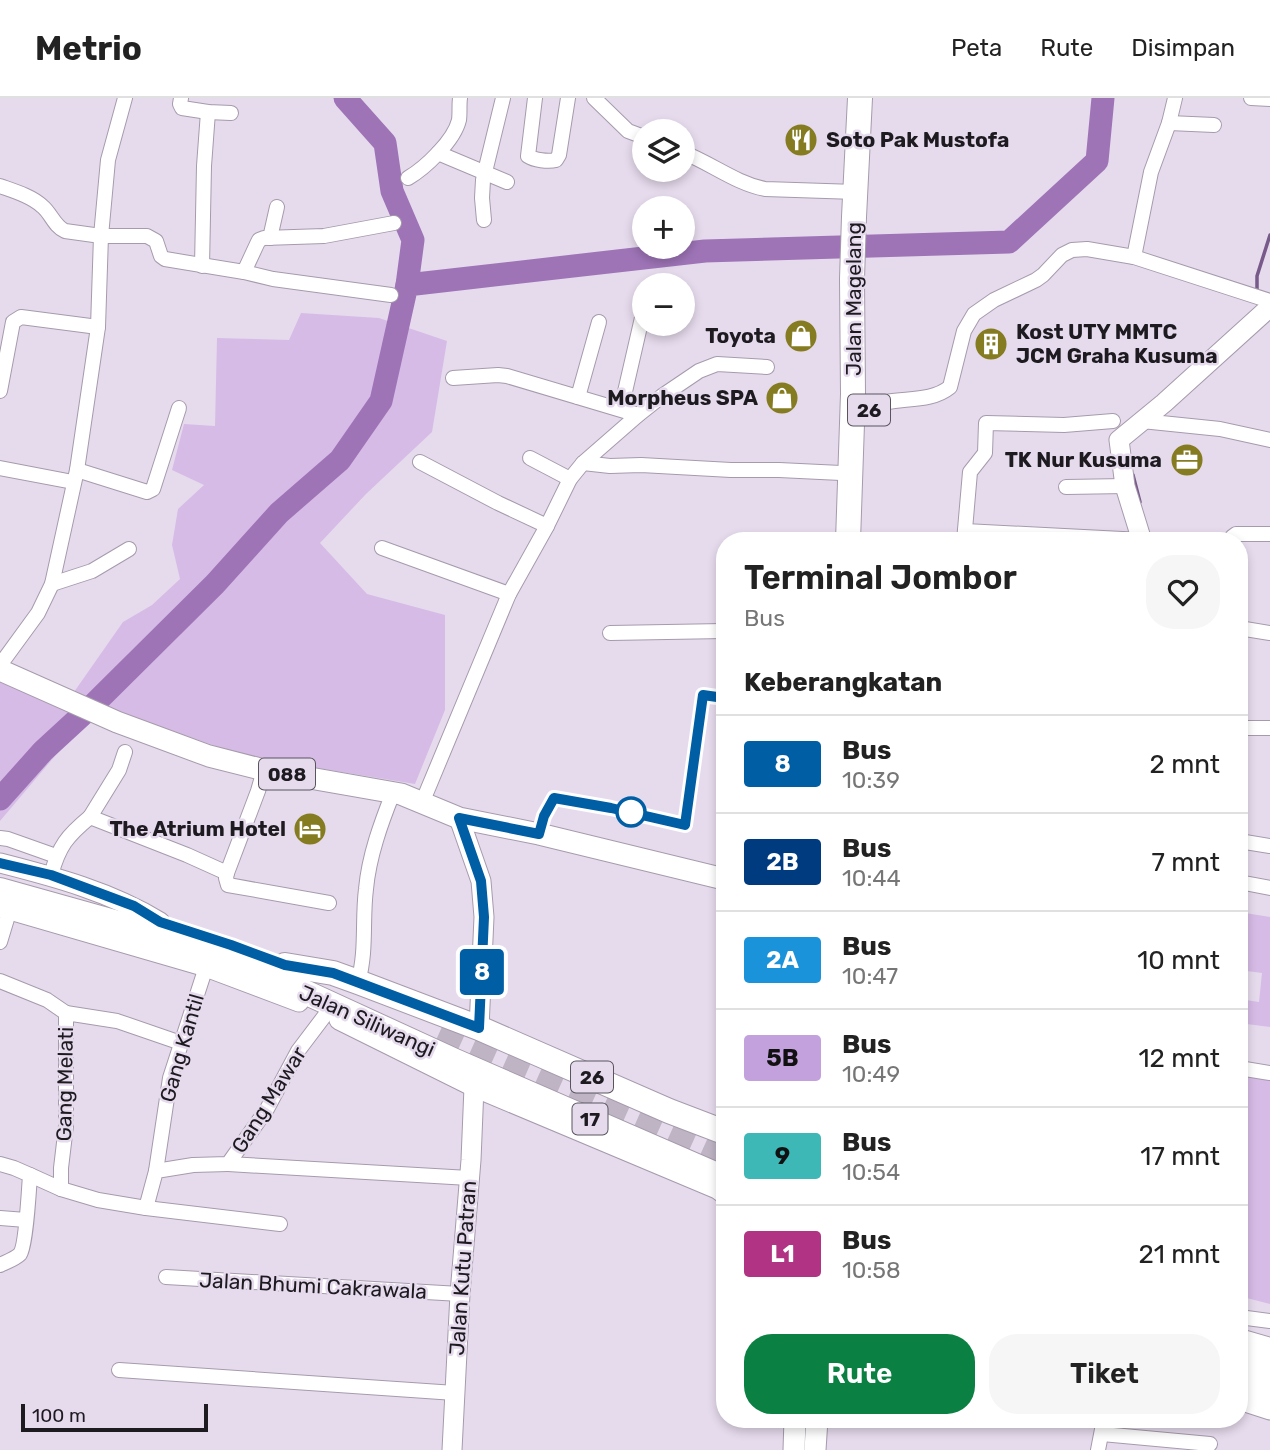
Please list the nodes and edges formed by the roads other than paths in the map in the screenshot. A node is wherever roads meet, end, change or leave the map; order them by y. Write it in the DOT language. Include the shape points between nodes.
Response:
graph roads {
  1 [pos="125,98"];
  2 [pos="181,98"];
  3 [pos="460,98"];
  4 [pos="503,98"];
  5 [pos="535,98"];
  6 [pos="568,98"];
  7 [pos="594,98"];
  8 [pos="860,98"];
  9 [pos="874,98"];
  10 [pos="1175,98"];
  11 [pos="1251,98"];
  12 [pos="1270,99"];
  13 [pos="208,112"];
  14 [pos="231,113"];
  15 [pos="1169,123"];
  16 [pos="1214,125"];
  17 [pos="632,132"];
  18 [pos="438,153"];
  19 [pos="695,157"];
  20 [pos="485,172"];
  21 [pos="408,178"];
  22 [pos="507,182"];
  23 [pos="0,186"];
  24 [pos="277,206"];
  25 [pos="860,209"];
  26 [pos="484,220"];
  27 [pos="394,223"];
  28 [pos="102,236"];
  29 [pos="270,238"];
  30 [pos="1134,257"];
  31 [pos="202,266"];
  32 [pos="244,272"];
  33 [pos="391,295"];
  34 [pos="1270,301"];
  35 [pos="1270,307"];
  36 [pos="599,322"];
  37 [pos="98,327"];
  38 [pos="638,336"];
  39 [pos="767,367"];
  40 [pos="453,378"];
  41 [pos="0,391"];
  42 [pos="578,397"];
  43 [pos="861,404"];
  44 [pos="180,408"];
  45 [pos="621,409"];
  46 [pos="639,415"];
  47 [pos="1113,421"];
  48 [pos="1142,421"];
  49 [pos="1270,440"];
  50 [pos="530,458"];
  51 [pos="420,462"];
  52 [pos="583,463"];
  53 [pos="0,468"];
  54 [pos="841,473"];
  55 [pos="75,476"];
  56 [pos="570,480"];
  57 [pos="1125,486"];
  58 [pos="1066,487"];
  59 [pos="547,526"];
  60 [pos="849,532"];
  61 [pos="851,532"];
  62 [pos="965,532"];
  63 [pos="1139,532"];
  64 [pos="1248,534"];
  65 [pos="1270,534"];
  66 [pos="382,548"];
  67 [pos="129,549"];
  68 [pos="52,584"];
  69 [pos="509,594"];
  70 [pos="1248,629"];
  71 [pos="716,631"];
  72 [pos="610,633"];
  73 [pos="1270,633"];
  74 [pos="0,668"];
  75 [pos="1248,728"];
  76 [pos="1270,728"];
  77 [pos="125,752"];
  78 [pos="264,770"];
  79 [pos="393,793"];
  80 [pos="422,803"];
  81 [pos="90,817"];
  82 [pos="459,818"];
  83 [pos="0,838"];
  84 [pos="1248,842"];
  85 [pos="1270,846"];
  86 [pos="54,866"];
  87 [pos="0,868"];
  88 [pos="227,873"];
  89 [pos="716,877"];
  90 [pos="1248,884"];
  91 [pos="1270,888"];
  92 [pos="3,902"];
  93 [pos="329,903"];
  94 [pos="160,922"];
  95 [pos="1,935"];
  96 [pos="210,961"];
  97 [pos="285,965"];
  98 [pos="0,981"];
  99 [pos="358,982"];
  100 [pos="66,1013"];
  101 [pos="326,1014"];
  102 [pos="479,1028"];
  103 [pos="441,1029"];
  104 [pos="181,1043"];
  105 [pos="1248,1069"];
  106 [pos="1270,1073"];
  107 [pos="474,1087"];
  108 [pos="716,1128"];
  109 [pos="0,1164"];
  110 [pos="228,1164"];
  111 [pos="156,1171"];
  112 [pos="30,1175"];
  113 [pos="469,1178"];
  114 [pos="716,1183"];
  115 [pos="716,1183"];
  116 [pos="61,1189"];
  117 [pos="146,1209"];
  118 [pos="0,1218"];
  119 [pos="26,1220"];
  120 [pos="280,1224"];
  121 [pos="0,1265"];
  122 [pos="166,1277"];
  123 [pos="460,1294"];
  124 [pos="1248,1318"];
  125 [pos="1270,1321"];
  126 [pos="1248,1343"];
  127 [pos="1270,1350"];
  128 [pos="119,1370"];
  129 [pos="1255,1385"];
  130 [pos="455,1393"];
  131 [pos="1270,1410"];
  132 [pos="795,1428"];
  133 [pos="816,1428"];
  134 [pos="1103,1428"];
  135 [pos="1109,1428"];
  136 [pos="1210,1444"];
  137 [pos="452,1450"];
  138 [pos="794,1450"];
  139 [pos="815,1450"];
  140 [pos="1098,1450"];
  1 -- 28 [label="street" via="108,160"];
  2 -- 13 [label="street" via="182,108"];
  3 -- 18 [label="street" via="454,132"];
  4 -- 20 [label="street"];
  5 -- 6 [label="street" via="527,153 552,161 559,155"];
  7 -- 17 [label="street"];
  8 -- 25 [label="highway, Jalan Magelang / 26"];
  9 -- 25 [label="highway, Jalan Magelang / 26"];
  10 -- 15 [label="street"];
  11 -- 12 [label="street"];
  13 -- 14 [label="street"];
  13 -- 31 [label="street"];
  15 -- 16 [label="street"];
  15 -- 30 [label="street" via="1152,173"];
  18 -- 20 [label="street"];
  18 -- 21 [label="street"];
  19 -- 25 [label="street" via="752,187"];
  20 -- 22 [label="street"];
  20 -- 26 [label="street"];
  23 -- 28 [label="street" via="35,200 60,229"];
  24 -- 29 [label="street"];
  25 -- 43 [label="highway, Jalan Magelang / 26"];
  27 -- 29 [label="street" via="324,236"];
  28 -- 31 [label="street" via="152,237 163,258"];
  28 -- 37 [label="street"];
  29 -- 32 [label="street" via="259,240"];
  30 -- 34 [label="street"];
  30 -- 43 [label="street" via="1087,249 1062,255 1036,280 974,314 964,331 950,387 944,392"];
  31 -- 32 [label="street"];
  32 -- 33 [label="street"];
  35 -- 48 [label="street"];
  36 -- 42 [label="street"];
  37 -- 41 [label="street" via="15,319"];
  37 -- 55 [label="street"];
  38 -- 45 [label="street"];
  39 -- 46 [label="street" via="717,364 699,371"];
  40 -- 42 [label="street" via="507,376"];
  42 -- 45 [label="street"];
  43 -- 54 [label="highway, Jalan Magelang / 26" via="849,405"];
  43 -- 61 [label="highway"];
  44 -- 55 [label="street" via="150,491"];
  45 -- 46 [label="street"];
  46 -- 52 [label="street"];
  47 -- 62 [label="street" via="986,423 985,453 970,472"];
  48 -- 49 [label="street" via="1220,429"];
  48 -- 57 [label="street" via="1119,440"];
  50 -- 56 [label="street"];
  51 -- 59 [label="street"];
  52 -- 54 [label="street"];
  52 -- 56 [label="street"];
  53 -- 55 [label="street"];
  54 -- 60 [label="highway, Jalan Magelang / 26"];
  55 -- 68 [label="street"];
  56 -- 59 [label="street"];
  57 -- 58 [label="street"];
  57 -- 63 [label="street"];
  59 -- 69 [label="street"];
  64 -- 65 [label="street"];
  66 -- 69 [label="street"];
  67 -- 68 [label="street" via="92,571"];
  68 -- 74 [label="street"];
  69 -- 80 [label="street"];
  70 -- 73 [label="street"];
  71 -- 72 [label="street"];
  74 -- 78 [label="main road, 088" via="117,723"];
  75 -- 76 [label="street"];
  77 -- 81 [label="street"];
  78 -- 79 [label="main road, 088"];
  78 -- 88 [label="street"];
  79 -- 80 [label="main road, 088"];
  79 -- 99 [label="street" via="366,888 364,964"];
  80 -- 82 [label="main road, 088"];
  81 -- 86 [label="street" via="61,846"];
  81 -- 88 [label="street"];
  82 -- 89 [label="main road, 088"];
  82 -- 102 [label="street" via="481,881"];
  83 -- 86 [label="street"];
  84 -- 85 [label="street"];
  86 -- 87 [label="street"];
  86 -- 94 [label="street"];
  87 -- 94 [label="highway, Jalan Siliwangi / 26"];
  88 -- 93 [label="street" via="228,885"];
  90 -- 91 [label="street"];
  92 -- 95 [label="street"];
  92 -- 96 [label="highway, Jalan Siliwangi" via="143,930"];
  94 -- 97 [label="highway, Jalan Siliwangi / 26"];
  96 -- 101 [label="street"];
  96 -- 104 [label="street, Gang Kantil"];
  96 -- 114 [label="highway, Jalan Siliwangi / 17" via="296,988"];
  97 -- 99 [label="highway, 26"];
  97 -- 103 [label="highway, Jalan Siliwangi"];
  98 -- 100 [label="street"];
  99 -- 102 [label="highway, 26"];
  100 -- 104 [label="street, Gang Melati" via="117,1021"];
  100 -- 116 [label="street, Gang Melati"];
  101 -- 107 [label="street"];
  101 -- 110 [label="street, Gang Mawar"];
  102 -- 108 [label="highway, 26"];
  104 -- 111 [label="street, Gang Kantil" via="170,1078"];
  105 -- 106 [label="street"];
  107 -- 113 [label="street, Jalan Kutu Patran"];
  107 -- 115 [label="street"];
  109 -- 112 [label="street"];
  110 -- 111 [label="street, Gang Mawar"];
  110 -- 113 [label="street"];
  111 -- 117 [label="street"];
  112 -- 116 [label="street"];
  112 -- 119 [label="street"];
  113 -- 123 [label="street, Jalan Kutu Patran"];
  116 -- 117 [label="street"];
  117 -- 120 [label="street"];
  118 -- 119 [label="street"];
  119 -- 121 [label="street" via="19,1254"];
  122 -- 123 [label="street, Jalan Bhumi Cakrawala"];
  123 -- 130 [label="street, Jalan Kutu Patran"];
  124 -- 125 [label="street"];
  126 -- 127 [label="highway"];
  128 -- 130 [label="street"];
  129 -- 131 [label="street"];
  130 -- 137 [label="street, Jalan Kutu Patran"];
  132 -- 138 [label="main road"];
  133 -- 139 [label="main road"];
  134 -- 140 [label="street"];
  135 -- 136 [label="street"];
}
